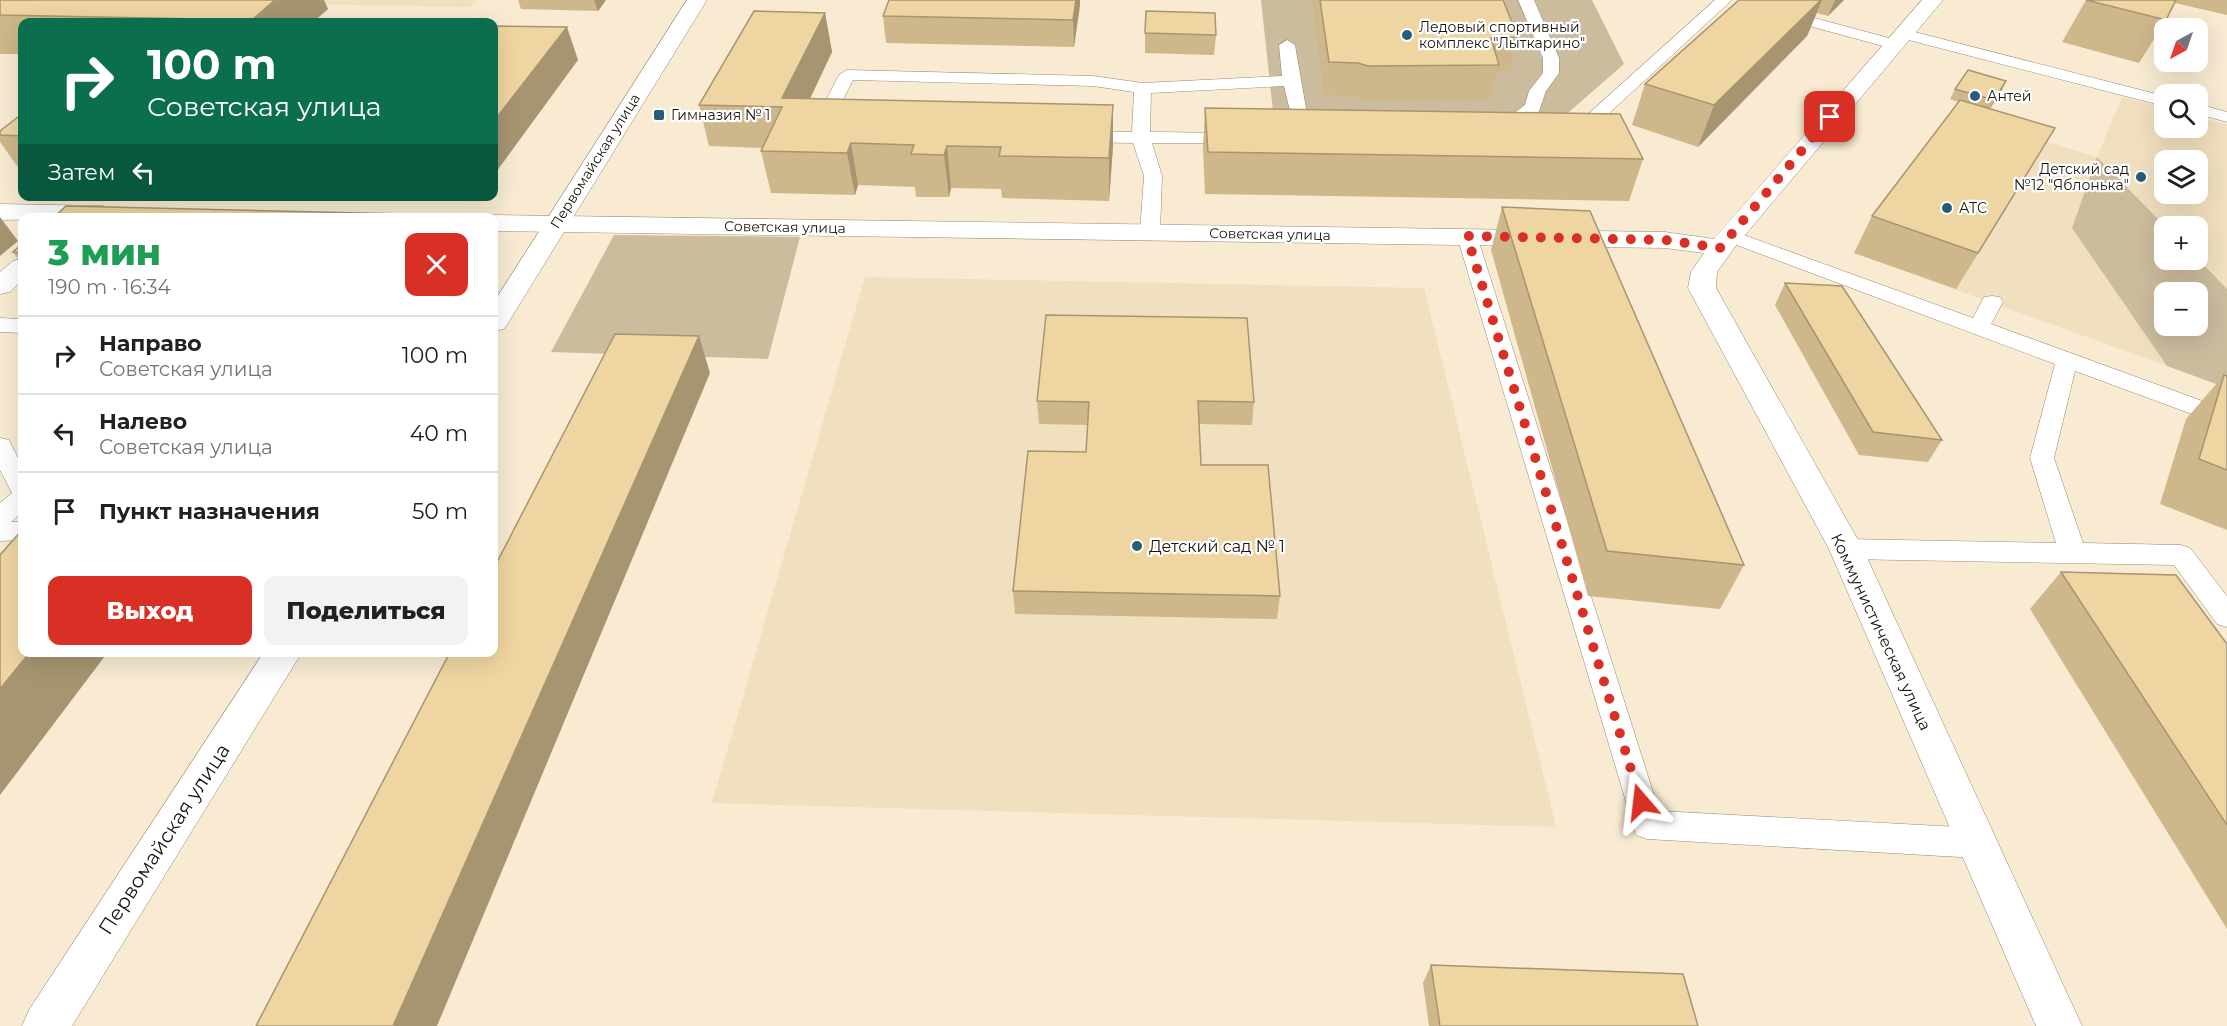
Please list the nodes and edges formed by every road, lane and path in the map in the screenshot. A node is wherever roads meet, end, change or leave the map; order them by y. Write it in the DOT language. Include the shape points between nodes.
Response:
graph roads {
  1 [pos="697,0"];
  2 [pos="1526,0"];
  3 [pos="1933,0"];
  4 [pos="1728,1"];
  5 [pos="1770,12"];
  6 [pos="1899,39"];
  7 [pos="1287,45"];
  8 [pos="1291,81"];
  9 [pos="1143,88"];
  10 [pos="2154,99"];
  11 [pos="2208,112"];
  12 [pos="2227,117"];
  13 [pos="1334,119"];
  14 [pos="1475,123"];
  15 [pos="842,133"];
  16 [pos="1057,136"];
  17 [pos="1141,138"];
  18 [pos="1260,138"];
  19 [pos="1487,139"];
  20 [pos="1523,140"];
  21 [pos="1559,140"];
  22 [pos="0,212"];
  23 [pos="20,213"];
  24 [pos="498,223"];
  25 [pos="556,224"];
  26 [pos="1150,232"];
  27 [pos="1467,236"];
  28 [pos="1725,242"];
  29 [pos="18,270"];
  30 [pos="0,286"];
  31 [pos="1992,302"];
  32 [pos="498,317"];
  33 [pos="0,325"];
  34 [pos="18,326"];
  35 [pos="1978,328"];
  36 [pos="2067,360"];
  37 [pos="2227,419"];
  38 [pos="0,446"];
  39 [pos="18,481"];
  40 [pos="18,502"];
  41 [pos="0,517"];
  42 [pos="18,531"];
  43 [pos="0,532"];
  44 [pos="1846,549"];
  45 [pos="2073,554"];
  46 [pos="2227,616"];
  47 [pos="281,657"];
  48 [pos="1977,843"];
  49 [pos="45,1026"];
  50 [pos="2059,1026"];
  1 -- 25 [label="street, Первомайская улица"];
  2 -- 14 [label="lane" via="1551,58 1551,73 1533,107 1510,124"];
  3 -- 6 [label="street"];
  4 -- 21 [label="lane" via="1571,140"];
  5 -- 6 [label="lane"];
  6 -- 10 [label="lane"];
  6 -- 28 [label="street"];
  7 -- 8 [label="lane"];
  8 -- 9 [label="lane"];
  8 -- 13 [label="lane" via="1299,118"];
  9 -- 15 [label="lane" via="1093,81 847,75 818,132"];
  9 -- 17 [label="lane"];
  11 -- 12 [label="lane"];
  16 -- 17 [label="lane"];
  17 -- 18 [label="lane"];
  17 -- 26 [label="lane" via="1153,176"];
  19 -- 20 [label="lane"];
  22 -- 23 [label="street"];
  24 -- 25 [label="street, Советская улица"];
  25 -- 26 [label="street, Советская улица"];
  25 -- 32 [label="street, Первомайская улица"];
  26 -- 27 [label="street, Советская улица"];
  27 -- 28 [label="street, Советская улица"];
  27 -- 48 [label="lane" via="1647,825"];
  28 -- 35 [label="lane"];
  28 -- 44 [label="street, Коммунистическая улица" via="1704,272 1702,288"];
  29 -- 30 [label="street"];
  31 -- 35 [label="lane"];
  33 -- 34 [label="lane"];
  35 -- 36 [label="lane"];
  36 -- 37 [label="lane"];
  36 -- 45 [label="lane" via="2042,458"];
  38 -- 39 [label="lane"];
  40 -- 41 [label="lane"];
  42 -- 43 [label="lane"];
  44 -- 45 [label="lane"];
  44 -- 48 [label="street, Коммунистическая улица"];
  45 -- 46 [label="lane" via="2181,555"];
  47 -- 49 [label="street, Первомайская улица"];
  48 -- 50 [label="street, Коммунистическая улица"];
}
